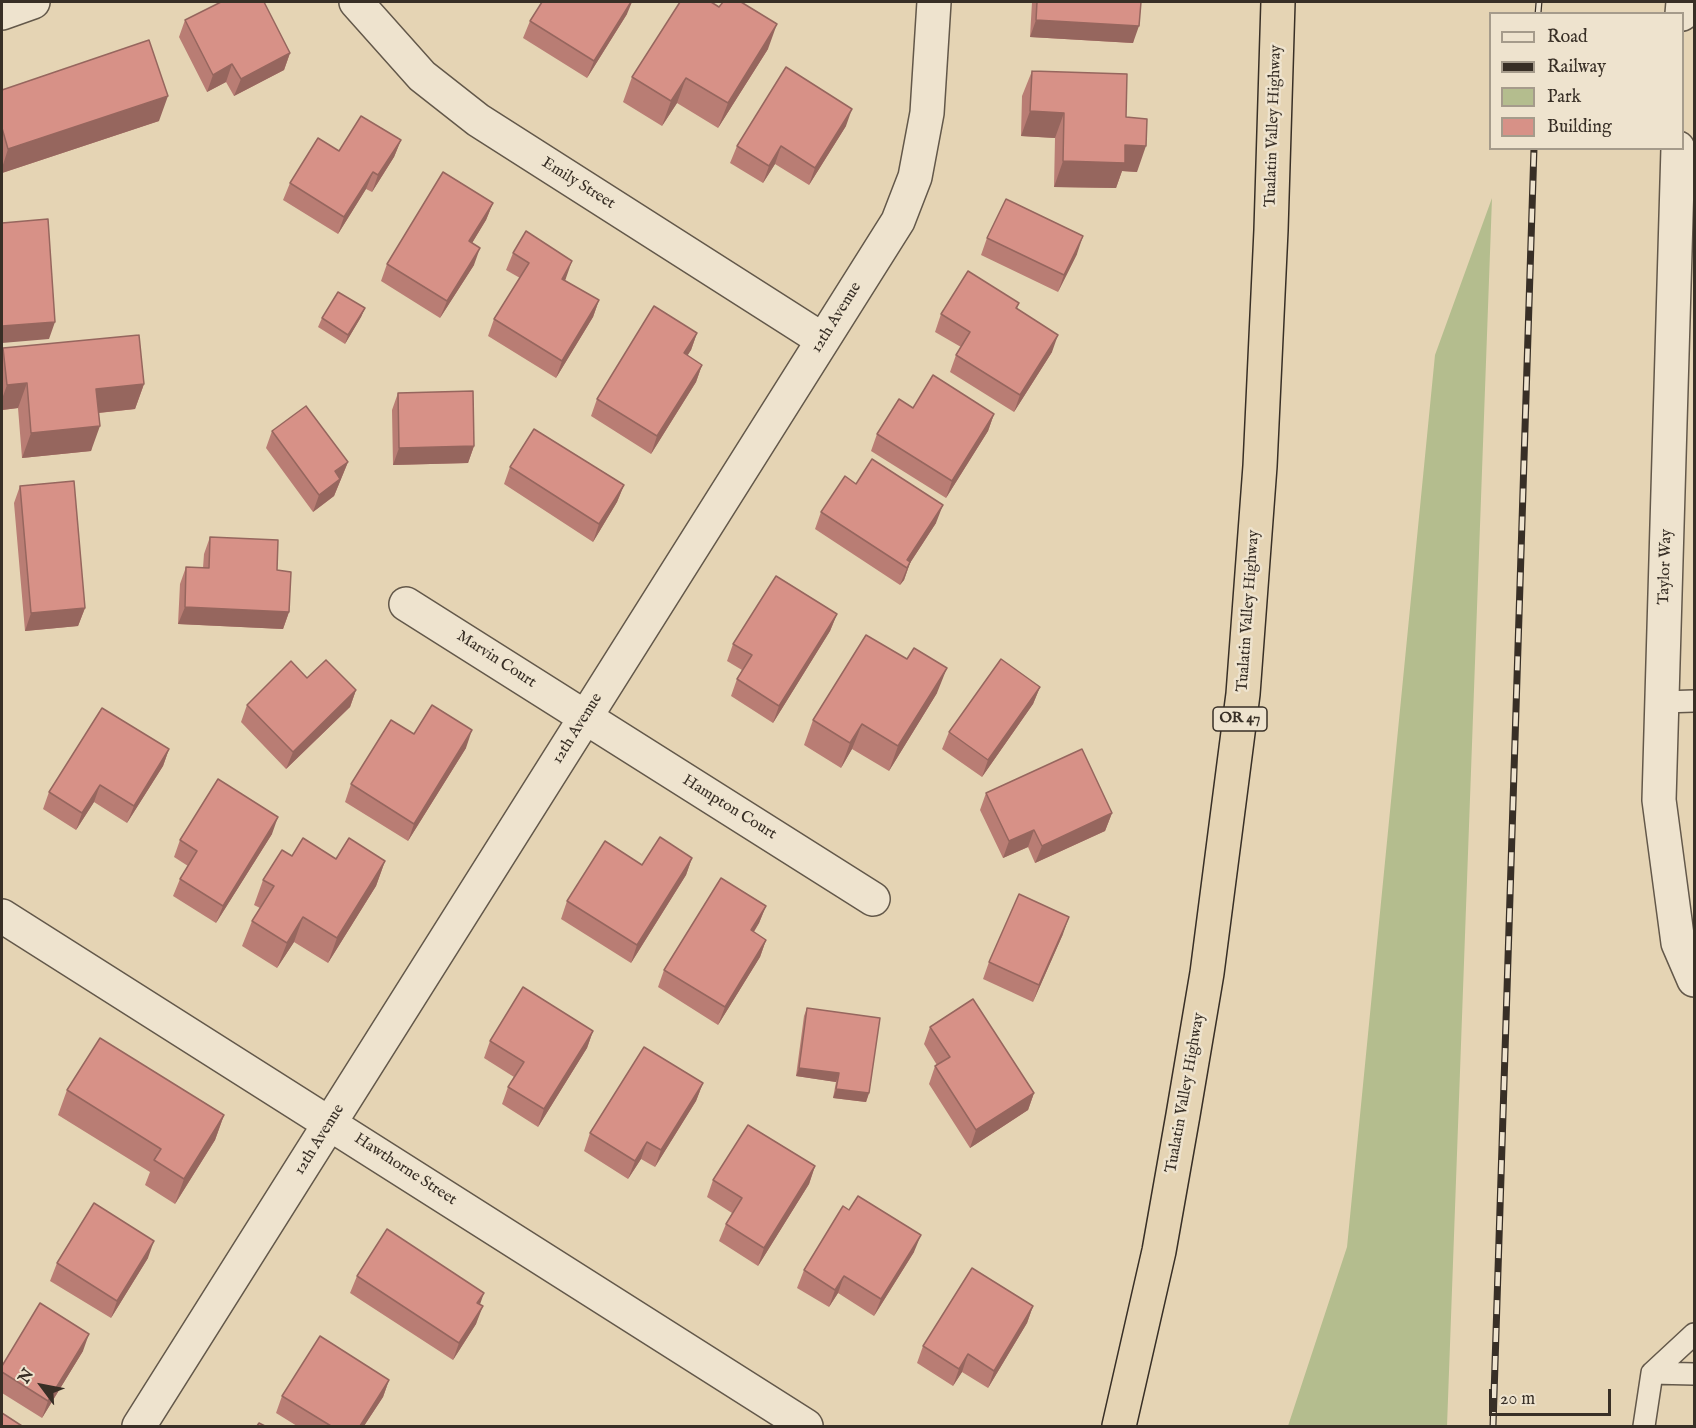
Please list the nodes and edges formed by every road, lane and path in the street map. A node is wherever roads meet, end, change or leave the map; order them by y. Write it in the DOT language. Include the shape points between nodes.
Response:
graph roads {
  1 [pos="33,2"];
  2 [pos="356,2"];
  3 [pos="934,2"];
  4 [pos="1278,2"];
  5 [pos="1683,2"];
  6 [pos="1695,3"];
  7 [pos="2,13"];
  8 [pos="1678,150"];
  9 [pos="823,340"];
  10 [pos="406,604"];
  11 [pos="1695,701"];
  12 [pos="1662,702"];
  13 [pos="585,717"];
  14 [pos="873,899"];
  15 [pos="2,916"];
  16 [pos="1695,980"];
  17 [pos="331,1123"];
  18 [pos="1695,1334"];
  19 [pos="1652,1373"];
  20 [pos="1695,1374"];
  21 [pos="139,1426"];
  22 [pos="806,1426"];
  23 [pos="1119,1426"];
  24 [pos="1644,1426"];
  1 -- 7 [label="street"];
  2 -- 9 [label="street, Emily Street" via="422,76 478,120"];
  3 -- 9 [label="street, 12th Avenue" via="927,113 915,177 898,221"];
  4 -- 23 [label="highway, Tualatin Valley Highway / OR 47" via="1260,466 1243,694 1207,973 1183,1115 1159,1251"];
  5 -- 6 [label="lane"];
  8 -- 12 [label="street, Taylor Way"];
  9 -- 13 [label="street, 12th Avenue"];
  10 -- 13 [label="street, Marvin Court"];
  11 -- 12 [label="lane"];
  12 -- 16 [label="street, Taylor Way" via="1659,800 1678,943"];
  13 -- 14 [label="street, Hampton Court"];
  13 -- 17 [label="street, 12th Avenue"];
  15 -- 17 [label="street, Hawthorne Street"];
  17 -- 21 [label="street, 12th Avenue"];
  17 -- 22 [label="street, Hawthorne Street"];
  18 -- 19 [label="lane"];
  19 -- 20 [label="lane"];
  19 -- 24 [label="lane"];
}
